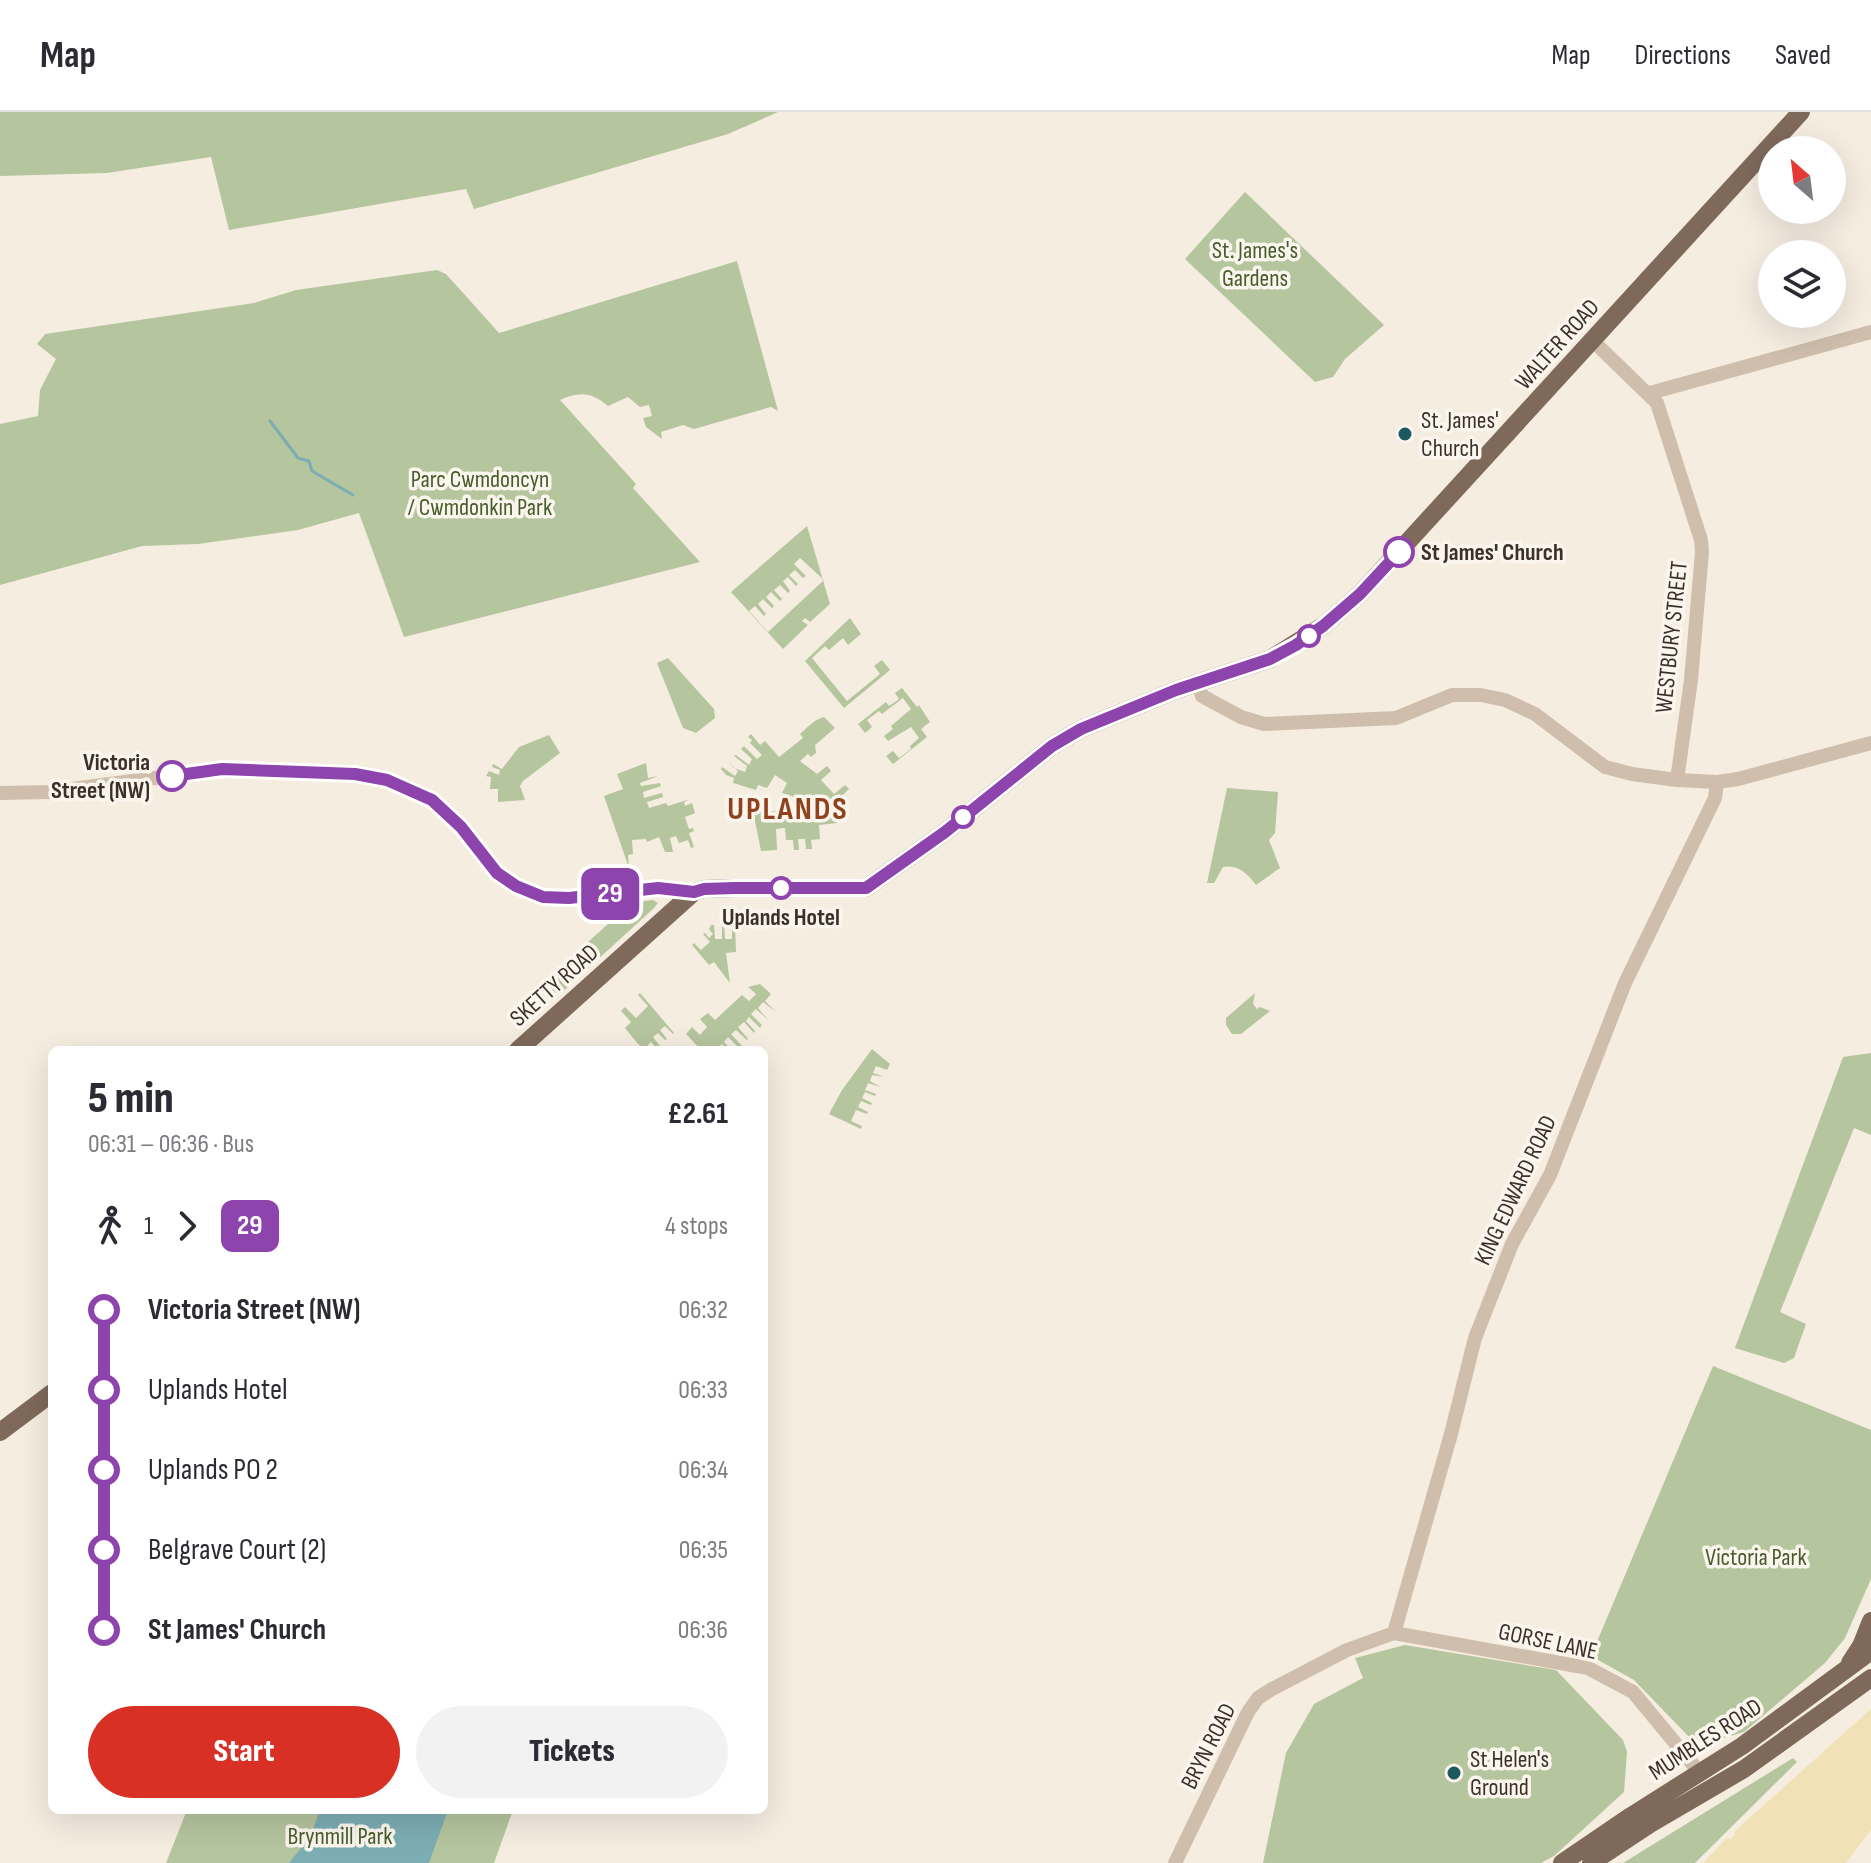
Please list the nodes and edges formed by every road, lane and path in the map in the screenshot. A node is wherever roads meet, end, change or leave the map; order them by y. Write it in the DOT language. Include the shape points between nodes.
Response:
graph roads {
  1 [pos="1801,112"];
  2 [pos="1871,332"];
  3 [pos="1592,340"];
  4 [pos="1650,393"];
  5 [pos="1198,684"];
  6 [pos="1871,743"];
  7 [pos="1677,780"];
  8 [pos="1717,782"];
  9 [pos="0,793"];
  10 [pos="694,892"];
  11 [pos="522,1046"];
  12 [pos="48,1396"];
  13 [pos="0,1432"];
  14 [pos="1871,1621"];
  15 [pos="1394,1633"];
  16 [pos="1871,1651"];
  17 [pos="1844,1672"];
  18 [pos="1871,1678"];
  19 [pos="1700,1773"];
  20 [pos="1175,1863"];
  21 [pos="1562,1863"];
  22 [pos="1591,1863"];
  1 -- 3 [label="main road, WALTER ROAD"];
  2 -- 4 [label="street"];
  3 -- 4 [label="street, WESTBURY STREET"];
  3 -- 5 [label="main road, WALTER ROAD" via="1360,594 1283,652"];
  4 -- 7 [label="street, WESTBURY STREET" via="1702,552"];
  5 -- 7 [label="street" via="1202,696 1264,724 1396,718 1452,695 1481,695 1505,700 1544,721 1605,767"];
  5 -- 10 [label="main road, WALTER ROAD" via="1081,729 1052,746 866,888"];
  6 -- 8 [label="street"];
  7 -- 8 [label="street"];
  8 -- 15 [label="street, KING EDWARD ROAD" via="1715,798 1625,983 1550,1175 1512,1244 1475,1338"];
  9 -- 10 [label="street" via="65,791 222,769 355,774 387,780 432,800 497,873 543,897 658,888"];
  10 -- 11 [label="main road, SKETTY ROAD"];
  12 -- 13 [label="main road"];
  14 -- 17 [label="main road"];
  15 -- 19 [label="street, GORSE LANE" via="1588,1668 1633,1692"];
  15 -- 20 [label="street, BRYN ROAD" via="1347,1650 1258,1698"];
  16 -- 17 [label="main road, MUMBLES ROAD"];
  17 -- 19 [label="main road, MUMBLES ROAD"];
  18 -- 22 [label="main road, MUMBLES ROAD" via="1744,1769"];
  19 -- 21 [label="main road, MUMBLES ROAD"];
}
